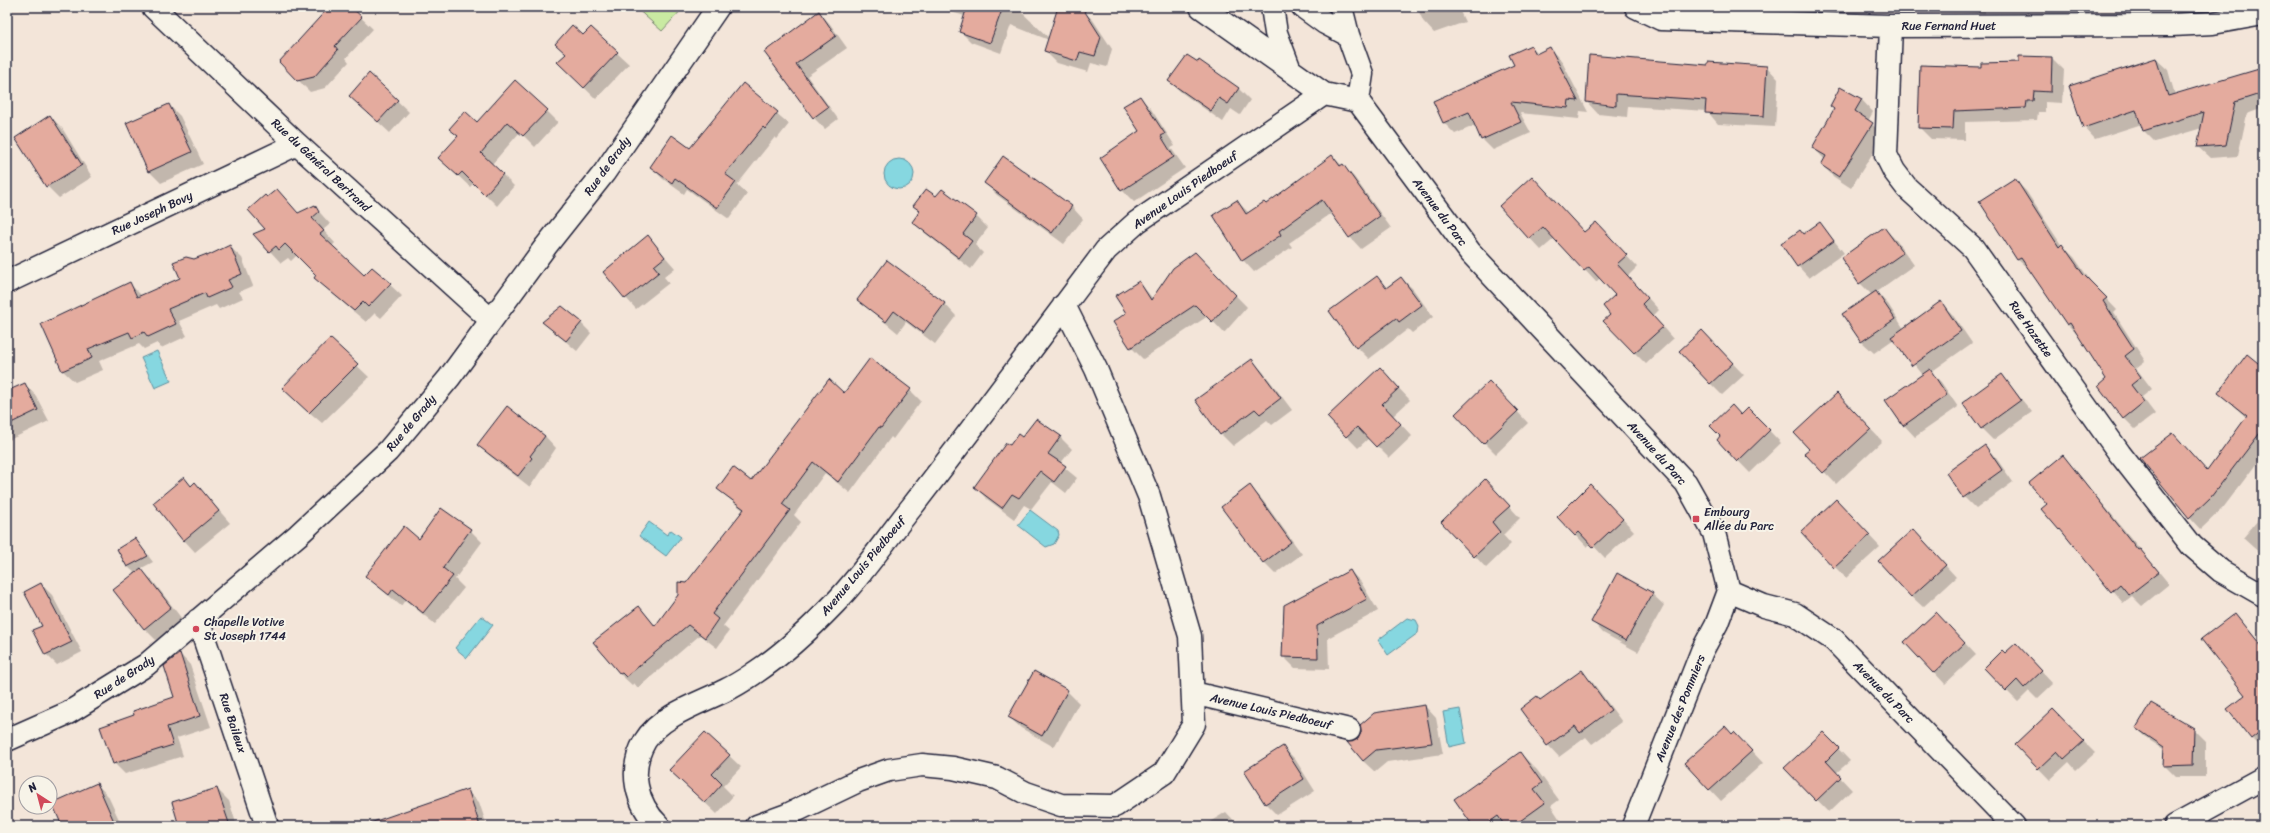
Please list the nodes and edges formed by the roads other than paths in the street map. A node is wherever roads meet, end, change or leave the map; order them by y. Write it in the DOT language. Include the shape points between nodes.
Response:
graph roads {
  1 [pos="153,7"];
  2 [pos="718,7"];
  3 [pos="1201,7"];
  4 [pos="1272,7"];
  5 [pos="1303,7"];
  6 [pos="1341,7"];
  7 [pos="1636,7"];
  8 [pos="2263,14"];
  9 [pos="1891,26"];
  10 [pos="1348,35"];
  11 [pos="1290,70"];
  12 [pos="1324,94"];
  13 [pos="1358,101"];
  14 [pos="297,144"];
  15 [pos="7,282"];
  16 [pos="1064,305"];
  17 [pos="491,320"];
  18 [pos="1729,591"];
  19 [pos="2263,595"];
  20 [pos="198,620"];
  21 [pos="1193,693"];
  22 [pos="1349,730"];
  23 [pos="7,740"];
  24 [pos="2263,778"];
  25 [pos="267,826"];
  26 [pos="659,826"];
  27 [pos="757,826"];
  28 [pos="1633,826"];
  29 [pos="2014,826"];
  30 [pos="2175,826"];
  1 -- 14 [label="street, Rue du Général Bertrand"];
  2 -- 17 [label="street, Rue de Grady" via="604,173"];
  3 -- 11 [label="street"];
  4 -- 11 [label="street" via="1276,33"];
  5 -- 10 [label="street"];
  6 -- 10 [label="street"];
  7 -- 9 [label="street, Rue Fernand Huet" via="1662,19"];
  8 -- 9 [label="street, Rue Fernand Huet" via="2214,23"];
  9 -- 19 [label="street, Rue Hazette" via="1886,155 1894,170 1907,188 1973,248 2120,454 2192,546 2221,571"];
  10 -- 13 [label="street" via="1362,74"];
  11 -- 12 [label="street"];
  12 -- 13 [label="street"];
  12 -- 16 [label="street, Avenue Louis Piedboeuf" via="1137,222 1106,250"];
  13 -- 18 [label="street, Avenue du Parc" via="1470,252 1686,483 1714,533"];
  14 -- 15 [label="street, Rue Joseph Bovy"];
  14 -- 17 [label="street, Rue du Général Bertrand"];
  16 -- 21 [label="street, Avenue Louis Piedboeuf" via="1096,369 1149,496 1190,636"];
  16 -- 26 [label="street, Avenue Louis Piedboeuf" via="928,486 837,601 797,641 757,671 729,689 664,722 646,740 637,760 636,782 640,800"];
  17 -- 20 [label="street, Rue de Grady" via="449,378 388,451 298,535"];
  18 -- 28 [label="street, Avenue des Pommiers" via="1717,623 1702,651"];
  18 -- 29 [label="street, Avenue du Parc" via="1764,606 1795,614 1834,640"];
  20 -- 23 [label="street, Rue de Grady" via="146,666 68,713"];
  20 -- 25 [label="street, Rue Baileux"];
  21 -- 22 [label="street, Avenue Louis Piedboeuf"];
  21 -- 27 [label="street, Avenue Louis Piedboeuf" via="1194,724 1164,773 1115,806 1061,805 1026,793 996,778 953,768 922,765 890,770 858,781 787,815"];
  24 -- 30 [label="street"];
}
